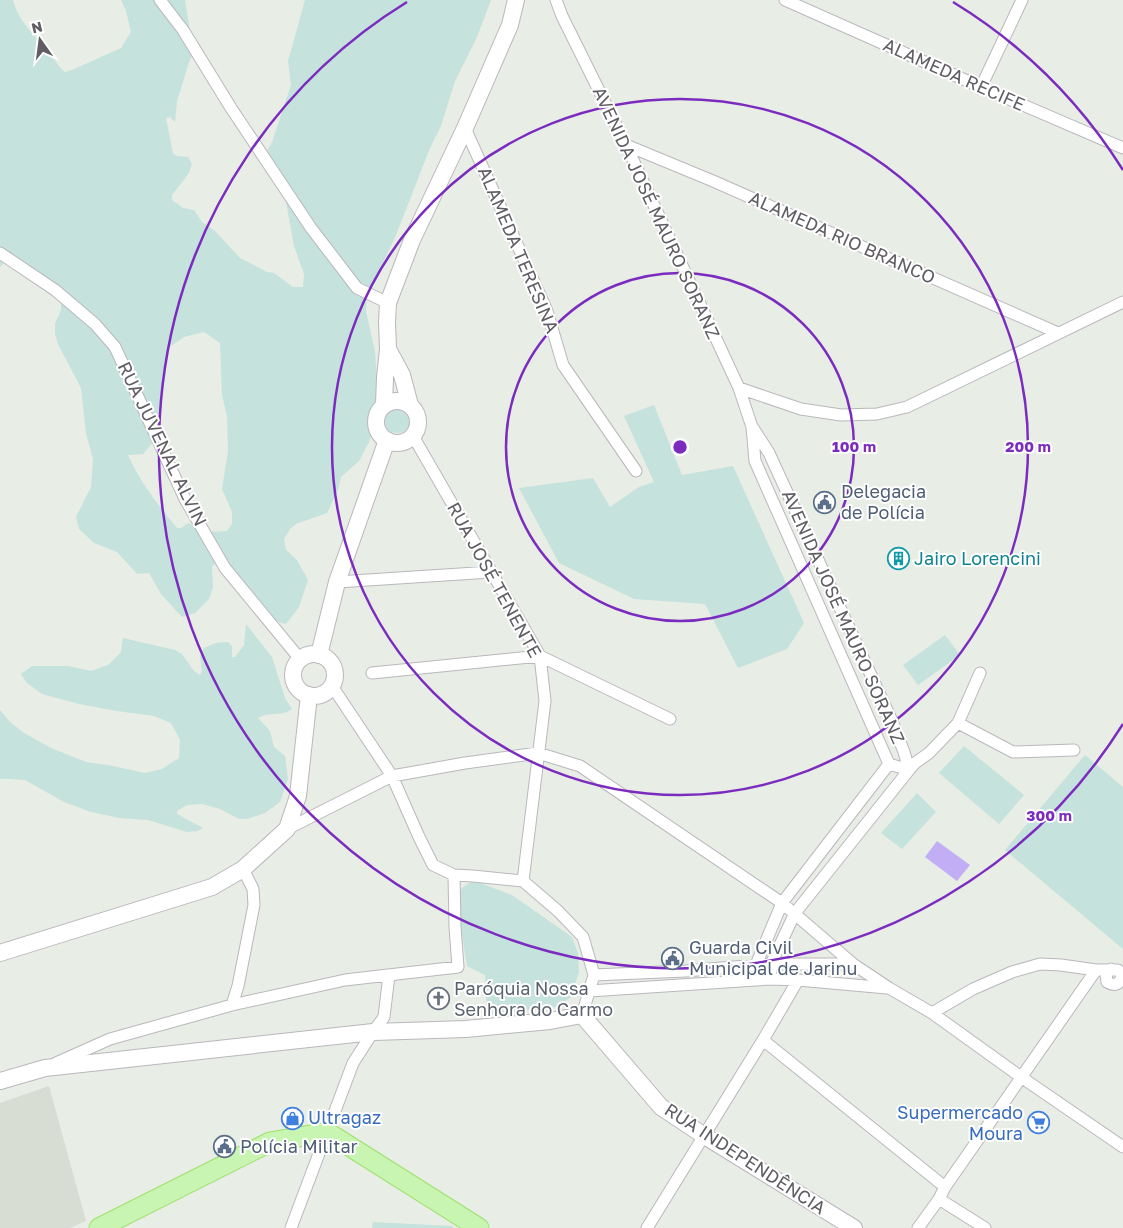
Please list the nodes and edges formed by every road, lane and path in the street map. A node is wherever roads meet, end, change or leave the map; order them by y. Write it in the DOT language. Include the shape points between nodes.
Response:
graph roads {
  1 [pos="160,0"];
  2 [pos="516,0"];
  3 [pos="556,0"];
  4 [pos="785,0"];
  5 [pos="1022,0"];
  6 [pos="981,87"];
  7 [pos="466,128"];
  8 [pos="626,146"];
  9 [pos="1123,148"];
  10 [pos="0,253"];
  11 [pos="1123,302"];
  12 [pos="388,303"];
  13 [pos="1058,333"];
  14 [pos="388,349"];
  15 [pos="739,388"];
  16 [pos="384,405"];
  17 [pos="410,405"];
  18 [pos="752,427"];
  19 [pos="412,436"];
  20 [pos="387,440"];
  21 [pos="636,470"];
  22 [pos="491,572"];
  23 [pos="337,582"];
  24 [pos="319,655"];
  25 [pos="540,656"];
  26 [pos="300,659"];
  27 [pos="372,673"];
  28 [pos="980,673"];
  29 [pos="332,686"];
  30 [pos="309,695"];
  31 [pos="670,719"];
  32 [pos="958,723"];
  33 [pos="1074,750"];
  34 [pos="538,753"];
  35 [pos="889,764"];
  36 [pos="909,770"];
  37 [pos="392,776"];
  38 [pos="287,829"];
  39 [pos="243,869"];
  40 [pos="454,876"];
  41 [pos="523,881"];
  42 [pos="782,903"];
  43 [pos="795,913"];
  44 [pos="0,953"];
  45 [pos="771,964"];
  46 [pos="853,964"];
  47 [pos="756,965"];
  48 [pos="1096,970"];
  49 [pos="685,971"];
  50 [pos="1119,973"];
  51 [pos="389,975"];
  52 [pos="594,975"];
  53 [pos="770,979"];
  54 [pos="798,980"];
  55 [pos="1087,982"];
  56 [pos="684,985"];
  57 [pos="889,988"];
  58 [pos="590,991"];
  59 [pos="232,1005"];
  60 [pos="932,1013"];
  61 [pos="582,1015"];
  62 [pos="373,1032"];
  63 [pos="763,1040"];
  64 [pos="45,1068"];
  65 [pos="1021,1077"];
  66 [pos="0,1081"];
  67 [pos="327,1132"];
  68 [pos="703,1135"];
  69 [pos="1123,1147"];
  70 [pos="945,1187"];
  71 [pos="939,1199"];
  72 [pos="963,1214"];
  73 [pos="471,1226"];
  74 [pos="649,1227"];
  75 [pos="100,1228"];
  76 [pos="291,1228"];
  77 [pos="854,1228"];
  78 [pos="918,1228"];
  79 [pos="969,1228"];
  80 [pos="985,1228"];
  1 -- 12 [label="street" via="183,30 311,228 357,288"];
  2 -- 7 [label="main road" via="510,25"];
  3 -- 8 [label="street, AVENIDA JOSÉ MAURO SORANZ"];
  4 -- 6 [label="street, ALAMEDA RECIFE"];
  5 -- 6 [label="street"];
  6 -- 9 [label="street, ALAMEDA RECIFE"];
  7 -- 12 [label="main road" via="412,240"];
  7 -- 21 [label="street, ALAMEDA TERESINA" via="547,311 563,365"];
  8 -- 13 [label="street, ALAMEDA RIO BRANCO"];
  8 -- 15 [label="street, AVENIDA JOSÉ MAURO SORANZ"];
  10 -- 26 [label="street, RUA JUVENAL ALVIN" via="55,290 95,324 115,347 185,499 225,568"];
  11 -- 13 [label="street"];
  12 -- 14 [label="main road"];
  13 -- 15 [label="street" via="908,407 877,414 841,415 801,409"];
  14 -- 16 [label="main road"];
  14 -- 17 [label="main road" via="402,375"];
  15 -- 18 [label="street, AVENIDA JOSÉ MAURO SORANZ"];
  16 -- 17 [label="main road" via="397,400"];
  16 -- 20 [label="main road" via="376,423"];
  17 -- 19 [label="main road" via="418,416 417,430"];
  18 -- 35 [label="street, AVENIDA JOSÉ MAURO SORANZ" via="755,461"];
  18 -- 36 [label="street, AVENIDA JOSÉ MAURO SORANZ" via="769,453 892,721"];
  19 -- 20 [label="main road" via="400,442"];
  19 -- 22 [label="street, RUA JOSÉ TENENTE"];
  20 -- 23 [label="main road"];
  22 -- 23 [label="street"];
  22 -- 25 [label="street, RUA JOSÉ TENENTE"];
  23 -- 24 [label="main road"];
  24 -- 26 [label="main road"];
  24 -- 29 [label="main road" via="334,667"];
  25 -- 27 [label="street"];
  25 -- 31 [label="street"];
  25 -- 34 [label="street, RUA JOSÉ TENENTE" via="545,701"];
  26 -- 30 [label="main road" via="293,672 294,680 301,692"];
  28 -- 32 [label="street"];
  29 -- 30 [label="main road" via="322,695"];
  29 -- 37 [label="street"];
  30 -- 38 [label="main road" via="298,796"];
  32 -- 33 [label="street" via="1013,752"];
  32 -- 36 [label="street"];
  34 -- 37 [label="street"];
  34 -- 41 [label="street, RUA JOSÉ TENENTE"];
  34 -- 42 [label="street" via="580,766"];
  35 -- 36 [label="street"];
  35 -- 42 [label="street, AVENIDA JOSÉ MAURO SORANZ"];
  36 -- 43 [label="street"];
  37 -- 38 [label="street"];
  37 -- 40 [label="street" via="433,865"];
  38 -- 39 [label="main road"];
  39 -- 44 [label="main road" via="212,887"];
  39 -- 59 [label="street" via="253,889 254,905"];
  40 -- 41 [label="street"];
  40 -- 51 [label="street" via="458,967"];
  41 -- 52 [label="street" via="584,937"];
  42 -- 43 [label="street"];
  42 -- 47 [label="street, AVENIDA JOSÉ MAURO SORANZ"];
  43 -- 45 [label="street"];
  43 -- 46 [label="street"];
  45 -- 46 [label="street"];
  45 -- 47 [label="street"];
  45 -- 53 [label="street"];
  46 -- 57 [label="street"];
  47 -- 49 [label="street"];
  48 -- 50 [label="street"];
  48 -- 55 [label="street"];
  48 -- 60 [label="street" via="1040,964 973,989"];
  49 -- 52 [label="street"];
  49 -- 56 [label="street"];
  50 -- 55 [label="street" via="1117,984 1099,980"];
  51 -- 59 [label="street" via="345,980"];
  51 -- 62 [label="street" via="384,1017"];
  52 -- 58 [label="street"];
  53 -- 54 [label="street"];
  53 -- 56 [label="street"];
  54 -- 57 [label="street"];
  54 -- 63 [label="street"];
  55 -- 65 [label="street"];
  56 -- 58 [label="street"];
  57 -- 60 [label="street"];
  58 -- 61 [label="street"];
  59 -- 64 [label="street" via="110,1039"];
  60 -- 65 [label="street"];
  61 -- 62 [label="main road" via="466,1029"];
  61 -- 68 [label="main road, RUA INDEPENDÊNCIA" via="661,1106"];
  62 -- 64 [label="main road"];
  62 -- 67 [label="street" via="353,1064"];
  63 -- 68 [label="street"];
  63 -- 70 [label="street"];
  64 -- 66 [label="main road"];
  65 -- 69 [label="street"];
  65 -- 70 [label="street"];
  67 -- 73 [label="main road"];
  67 -- 75 [label="main road" via="270,1142"];
  67 -- 76 [label="street"];
  68 -- 74 [label="street"];
  68 -- 77 [label="main road, RUA INDEPENDÊNCIA"];
  70 -- 71 [label="street"];
  71 -- 72 [label="street"];
  71 -- 78 [label="street"];
  72 -- 79 [label="street"];
  72 -- 80 [label="street"];
}
